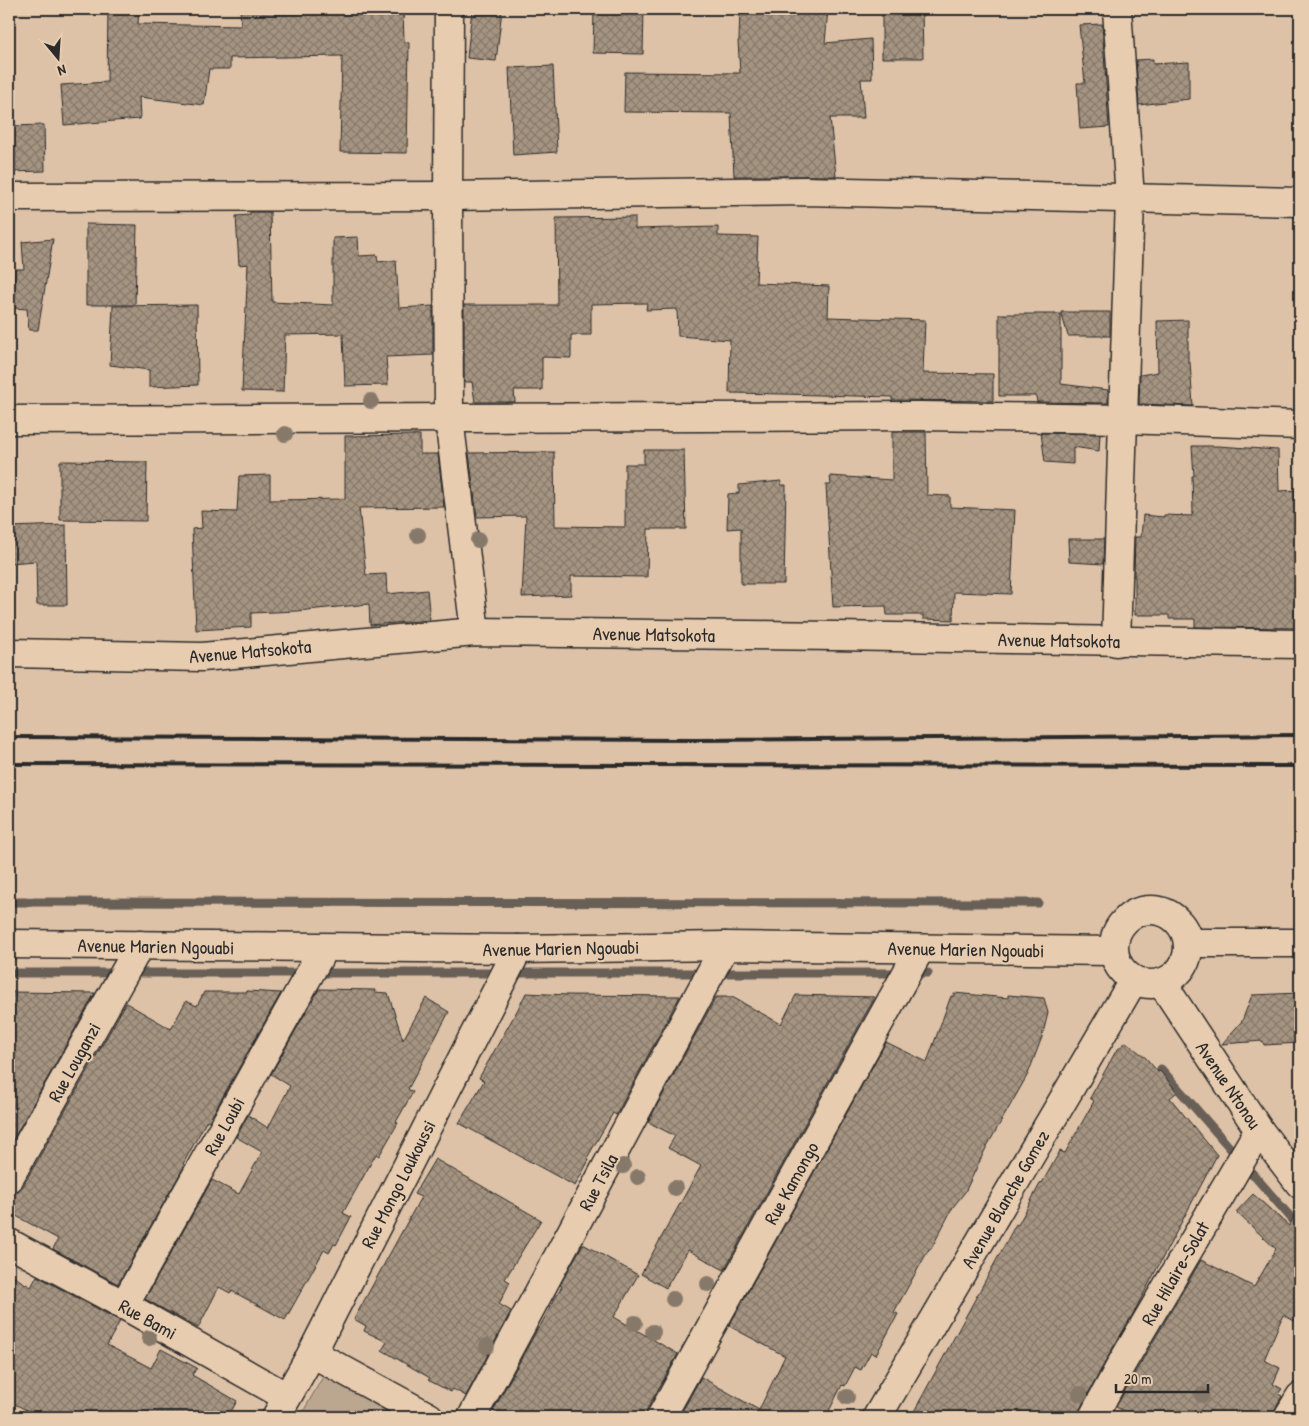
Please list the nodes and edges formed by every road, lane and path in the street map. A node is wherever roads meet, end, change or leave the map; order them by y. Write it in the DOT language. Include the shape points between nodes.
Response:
graph roads {
  1 [pos="449,9"];
  2 [pos="1117,9"];
  3 [pos="448,196"];
  4 [pos="9,197"];
  5 [pos="1130,198"];
  6 [pos="1300,202"];
  7 [pos="449,418"];
  8 [pos="9,420"];
  9 [pos="1122,420"];
  10 [pos="1300,425"];
  11 [pos="475,632"];
  12 [pos="1116,642"];
  13 [pos="1300,644"];
  14 [pos="9,653"];
  15 [pos="1188,943"];
  16 [pos="1300,943"];
  17 [pos="9,944"];
  18 [pos="140,946"];
  19 [pos="725,946"];
  20 [pos="324,948"];
  21 [pos="920,948"];
  22 [pos="518,949"];
  23 [pos="1113,951"];
  24 [pos="1133,981"];
  25 [pos="1162,983"];
  26 [pos="1259,1130"];
  27 [pos="9,1178"];
  28 [pos="1300,1184"];
  29 [pos="9,1243"];
  30 [pos="124,1305"];
  31 [pos="312,1353"];
  32 [pos="1300,1397"];
  33 [pos="281,1407"];
  34 [pos="429,1417"];
  35 [pos="472,1417"];
  36 [pos="661,1417"];
  37 [pos="877,1417"];
  38 [pos="1093,1417"];
  39 [pos="1288,1417"];
  1 -- 3 [label="street"];
  2 -- 5 [label="street"];
  3 -- 4 [label="street"];
  3 -- 5 [label="street" via="804,191"];
  3 -- 7 [label="street"];
  5 -- 6 [label="street"];
  5 -- 9 [label="street"];
  7 -- 8 [label="street"];
  7 -- 9 [label="street" via="920,416"];
  7 -- 11 [label="street"];
  9 -- 10 [label="street"];
  9 -- 12 [label="street"];
  11 -- 12 [label="street, Avenue Matsokota"];
  11 -- 14 [label="street, Avenue Matsokota" via="202,657"];
  12 -- 13 [label="street, Avenue Matsokota"];
  15 -- 16 [label="street"];
  15 -- 23 [label="street" via="1181,925 1166,913 1147,910 1129,917 1116,932"];
  15 -- 25 [label="street" via="1186,960 1177,974"];
  17 -- 18 [label="street, Avenue Marien Ngouabi"];
  18 -- 20 [label="street, Avenue Marien Ngouabi"];
  18 -- 27 [label="street, Rue Louganzi"];
  19 -- 21 [label="street, Avenue Marien Ngouabi"];
  19 -- 22 [label="street, Avenue Marien Ngouabi"];
  19 -- 35 [label="street, Rue Tsila"];
  20 -- 22 [label="street, Avenue Marien Ngouabi"];
  20 -- 30 [label="street, Rue Loubi"];
  21 -- 23 [label="street, Avenue Marien Ngouabi"];
  21 -- 36 [label="street, Rue Kamongo"];
  22 -- 31 [label="street, Rue Mongo Loukoussi"];
  23 -- 24 [label="street" via="1119,968"];
  24 -- 25 [label="street" via="1147,985"];
  24 -- 37 [label="street, Avenue Blanche Gomez"];
  25 -- 26 [label="street, Avenue Ntonou"];
  26 -- 28 [label="street, Avenue Ntonou"];
  26 -- 38 [label="street, Rue Hilaire-Solat"];
  29 -- 30 [label="street, Rue Bami"];
  30 -- 33 [label="street, Rue Bami"];
  31 -- 33 [label="street, Rue Mongo Loukoussi"];
  31 -- 34 [label="street"];
  32 -- 39 [label="street"];
}
